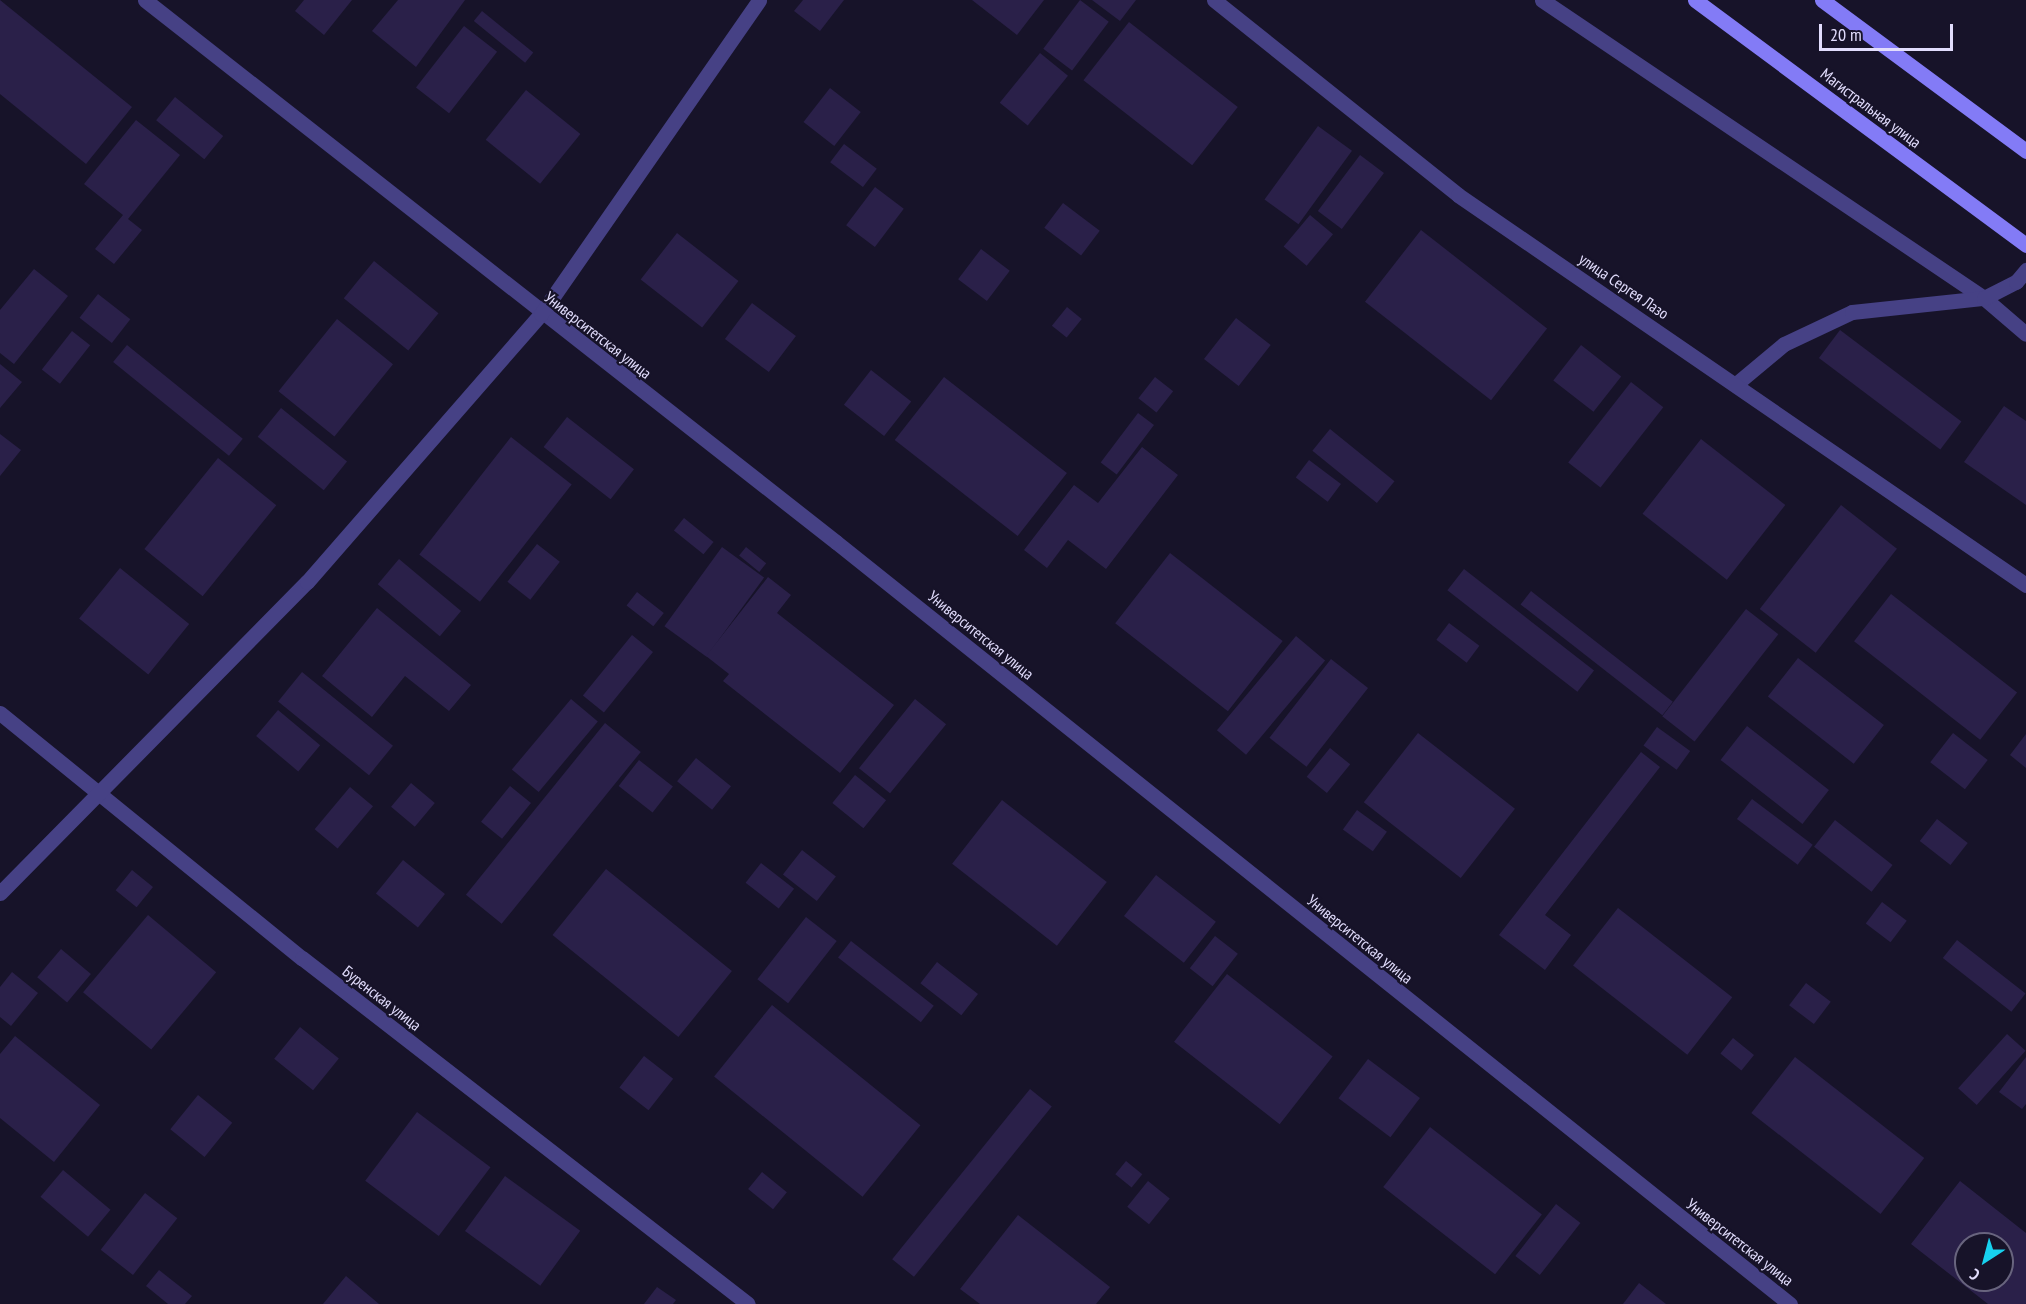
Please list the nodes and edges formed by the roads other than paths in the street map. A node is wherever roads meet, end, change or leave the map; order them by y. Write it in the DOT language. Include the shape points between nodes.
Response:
graph roads {
  1 [pos="146,0"];
  2 [pos="759,0"];
  3 [pos="1214,0"];
  4 [pos="1542,0"];
  5 [pos="1695,0"];
  6 [pos="1822,0"];
  7 [pos="2026,151"];
  8 [pos="2026,245"];
  9 [pos="2026,270"];
  10 [pos="1984,298"];
  11 [pos="541,314"];
  12 [pos="2026,334"];
  13 [pos="1736,384"];
  14 [pos="2026,585"];
  15 [pos="0,713"];
  16 [pos="102,794"];
  17 [pos="0,893"];
  18 [pos="748,1304"];
  19 [pos="1790,1304"];
  1 -- 11 [label="street, Университетская улица"];
  2 -- 11 [label="street"];
  3 -- 13 [label="street, улица Сергея Лазо" via="1458,195"];
  4 -- 10 [label="street"];
  5 -- 8 [label="main road, Магистральная улица"];
  6 -- 7 [label="main road"];
  9 -- 10 [label="street" via="2016,282"];
  10 -- 12 [label="street"];
  10 -- 13 [label="street" via="1852,312 1784,344"];
  11 -- 16 [label="street" via="307,582"];
  11 -- 19 [label="street, Университетская улица" via="836,542"];
  13 -- 14 [label="street, улица Сергея Лазо"];
  15 -- 16 [label="street, Буренская улица"];
  16 -- 17 [label="street"];
  16 -- 18 [label="street, Буренская улица" via="302,958"];
}
